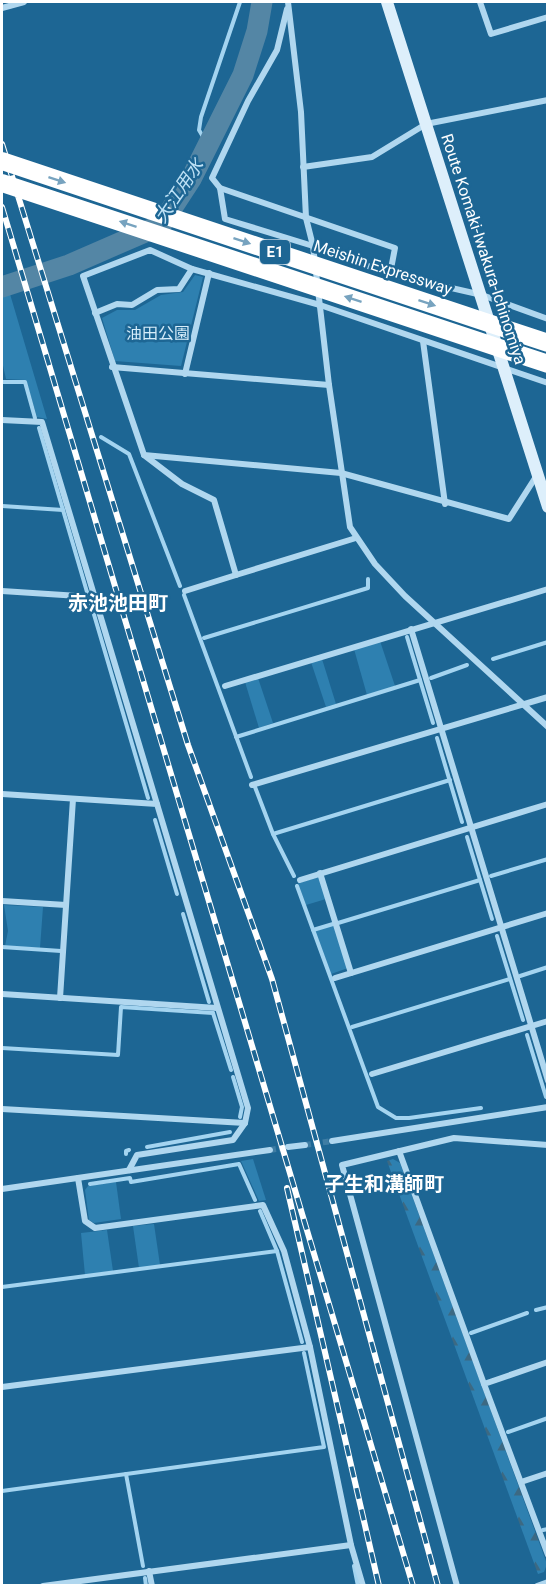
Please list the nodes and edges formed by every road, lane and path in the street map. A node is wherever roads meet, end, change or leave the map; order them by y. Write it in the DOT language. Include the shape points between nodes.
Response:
graph roads {
  1 [pos="24,2"];
  2 [pos="288,2"];
  3 [pos="387,2"];
  4 [pos="480,2"];
  5 [pos="2,8"];
  6 [pos="548,16"];
  7 [pos="548,100"];
  8 [pos="426,124"];
  9 [pos="2,161"];
  10 [pos="303,168"];
  11 [pos="2,183"];
  12 [pos="220,188"];
  13 [pos="306,218"];
  14 [pos="313,246"];
  15 [pos="192,269"];
  16 [pos="209,273"];
  17 [pos="390,274"];
  18 [pos="482,295"];
  19 [pos="320,305"];
  20 [pos="95,313"];
  21 [pos="548,319"];
  22 [pos="423,341"];
  23 [pos="548,343"];
  24 [pos="548,364"];
  25 [pos="112,367"];
  26 [pos="505,368"];
  27 [pos="185,374"];
  28 [pos="548,383"];
  29 [pos="329,385"];
  30 [pos="2,420"];
  31 [pos="144,455"];
  32 [pos="341,473"];
  33 [pos="537,475"];
  34 [pos="445,504"];
  35 [pos="548,507"];
  36 [pos="356,538"];
  37 [pos="236,575"];
  38 [pos="548,589"];
  39 [pos="2,591"];
  40 [pos="184,591"];
  41 [pos="94,597"];
  42 [pos="432,623"];
  43 [pos="411,629"];
  44 [pos="225,686"];
  45 [pos="548,697"];
  46 [pos="523,705"];
  47 [pos="548,727"];
  48 [pos="441,728"];
  49 [pos="252,785"];
  50 [pos="2,794"];
  51 [pos="73,799"];
  52 [pos="157,804"];
  53 [pos="548,804"];
  54 [pos="471,827"];
  55 [pos="320,873"];
  56 [pos="300,880"];
  57 [pos="2,901"];
  58 [pos="66,905"];
  59 [pos="548,913"];
  60 [pos="501,927"];
  61 [pos="351,973"];
  62 [pos="334,978"];
  63 [pos="2,994"];
  64 [pos="60,998"];
  65 [pos="217,1008"];
  66 [pos="548,1021"];
  67 [pos="531,1026"];
  68 [pos="372,1074"];
  69 [pos="548,1081"];
  70 [pos="548,1107"];
  71 [pos="2,1109"];
  72 [pos="245,1123"];
  73 [pos="332,1141"];
  74 [pos="305,1145"];
  75 [pos="548,1145"];
  76 [pos="288,1148"];
  77 [pos="270,1150"];
  78 [pos="399,1151"];
  79 [pos="129,1170"];
  80 [pos="78,1178"];
  81 [pos="2,1189"];
  82 [pos="310,1347"];
  83 [pos="548,1362"];
  84 [pos="484,1384"];
  85 [pos="2,1388"];
  86 [pos="548,1473"];
  87 [pos="520,1482"];
  88 [pos="351,1545"];
  89 [pos="548,1555"];
  90 [pos="149,1571"];
  91 [pos="548,1582"];
  92 [pos="43,1586"];
  93 [pos="152,1586"];
  94 [pos="363,1586"];
  95 [pos="457,1586"];
  96 [pos="537,1586"];
  1 -- 5 [label="street"];
  2 -- 10 [label="street" via="301,112"];
  2 -- 12 [label="street" via="278,50 248,101 212,178"];
  3 -- 8 [label="main road, Route Komaki-Iwakura-Ichinomiya"];
  4 -- 6 [label="street" via="490,34"];
  7 -- 8 [label="street"];
  8 -- 10 [label="street" via="372,157"];
  8 -- 18 [label="main road, Route Komaki-Iwakura-Ichinomiya"];
  9 -- 23 [label="highway, Meishin Expressway / E1, one-way, bridge"];
  10 -- 13 [label="street"];
  24 -- 11 [label="highway, E1, one-way, bridge"];
  12 -- 13 [label="street"];
  12 -- 14 [label="street" via="225,219"];
  13 -- 14 [label="street"];
  13 -- 17 [label="street" via="395,248"];
  14 -- 17 [label="street"];
  14 -- 19 [label="street"];
  15 -- 16 [label="street"];
  15 -- 20 [label="street" via="179,289 157,290 132,305 117,304"];
  15 -- 20 [label="street" via="150,250 83,276"];
  16 -- 19 [label="street"];
  16 -- 27 [label="street"];
  17 -- 18 [label="street"];
  18 -- 21 [label="street"];
  18 -- 26 [label="main road, Route Komaki-Iwakura-Ichinomiya"];
  19 -- 22 [label="street"];
  19 -- 29 [label="street"];
  20 -- 25 [label="street"];
  22 -- 26 [label="street"];
  22 -- 34 [label="street"];
  25 -- 27 [label="street"];
  25 -- 31 [label="street"];
  26 -- 28 [label="street"];
  26 -- 33 [label="main road, Route Komaki-Iwakura-Ichinomiya"];
  27 -- 29 [label="street"];
  29 -- 32 [label="street"];
  30 -- 41 [label="street" via="42,422"];
  31 -- 32 [label="street"];
  31 -- 37 [label="street" via="182,484 214,500"];
  32 -- 34 [label="street"];
  32 -- 36 [label="street" via="350,527"];
  33 -- 34 [label="street" via="509,519"];
  33 -- 35 [label="main road, Route Komaki-Iwakura-Ichinomiya"];
  36 -- 37 [label="street"];
  36 -- 42 [label="street" via="375,564"];
  37 -- 40 [label="street"];
  38 -- 42 [label="street"];
  39 -- 41 [label="street"];
  41 -- 52 [label="street"];
  42 -- 43 [label="street"];
  42 -- 46 [label="street"];
  43 -- 44 [label="street"];
  43 -- 48 [label="street"];
  45 -- 46 [label="street"];
  46 -- 47 [label="street"];
  46 -- 48 [label="street"];
  48 -- 49 [label="street"];
  48 -- 54 [label="street"];
  50 -- 51 [label="street"];
  51 -- 52 [label="street"];
  51 -- 58 [label="street"];
  52 -- 65 [label="street"];
  53 -- 54 [label="street"];
  54 -- 55 [label="street"];
  54 -- 60 [label="street"];
  55 -- 56 [label="street"];
  55 -- 61 [label="street"];
  57 -- 58 [label="street"];
  58 -- 64 [label="street"];
  59 -- 60 [label="street"];
  60 -- 61 [label="street"];
  60 -- 67 [label="street"];
  61 -- 62 [label="street"];
  63 -- 64 [label="street"];
  64 -- 65 [label="street"];
  65 -- 72 [label="street" via="248,1108"];
  66 -- 67 [label="street"];
  67 -- 68 [label="street"];
  67 -- 69 [label="street"];
  70 -- 73 [label="street"];
  71 -- 72 [label="street"];
  72 -- 79 [label="street" via="233,1140 137,1155"];
  74 -- 76 [label="street"];
  75 -- 78 [label="street" via="454,1138"];
  77 -- 79 [label="street"];
  78 -- 84 [label="street"];
  78 -- 95 [label="street" via="342,1165"];
  79 -- 80 [label="street"];
  80 -- 81 [label="street"];
  80 -- 82 [label="street" via="85,1221 95,1228 263,1205 284,1251"];
  82 -- 85 [label="street"];
  82 -- 88 [label="street"];
  83 -- 84 [label="street"];
  84 -- 87 [label="street"];
  86 -- 87 [label="street"];
  87 -- 89 [label="street"];
  88 -- 90 [label="street"];
  88 -- 94 [label="street"];
  90 -- 92 [label="street"];
  90 -- 93 [label="street"];
  91 -- 96 [label="street"];
}
